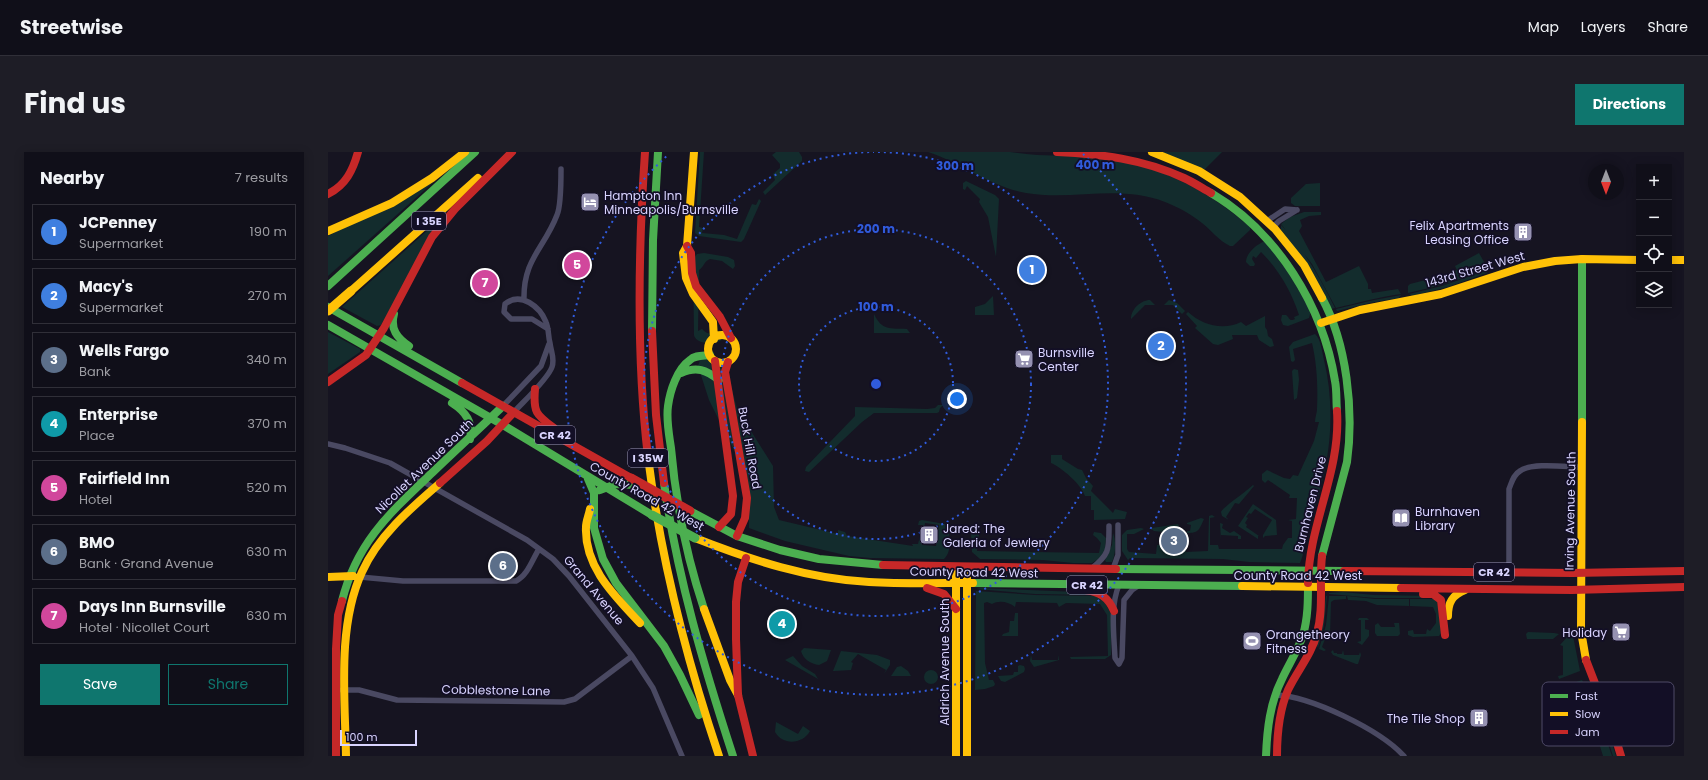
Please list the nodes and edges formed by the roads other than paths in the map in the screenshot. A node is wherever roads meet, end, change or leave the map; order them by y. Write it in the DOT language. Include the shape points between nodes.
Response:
graph roads {
  1 [pos="358,152"];
  2 [pos="465,152"];
  3 [pos="475,152"];
  4 [pos="507,152"];
  5 [pos="512,152"];
  6 [pos="645,152"];
  7 [pos="658,152"];
  8 [pos="694,152"];
  9 [pos="1057,152"];
  10 [pos="1152,152"];
  11 [pos="561,169"];
  12 [pos="328,194"];
  13 [pos="328,231"];
  14 [pos="687,246"];
  15 [pos="1582,259"];
  16 [pos="1636,260"];
  17 [pos="1672,260"];
  18 [pos="1684,260"];
  19 [pos="328,286"];
  20 [pos="400,298"];
  21 [pos="524,300"];
  22 [pos="328,307"];
  23 [pos="328,311"];
  24 [pos="1332,319"];
  25 [pos="1321,323"];
  26 [pos="328,325"];
  27 [pos="548,328"];
  28 [pos="379,336"];
  29 [pos="731,338"];
  30 [pos="714,339"];
  31 [pos="550,343"];
  32 [pos="370,349"];
  33 [pos="713,358"];
  34 [pos="728,362"];
  35 [pos="681,373"];
  36 [pos="719,380"];
  37 [pos="328,382"];
  38 [pos="426,382"];
  39 [pos="535,389"];
  40 [pos="479,392"];
  41 [pos="503,406"];
  42 [pos="514,412"];
  43 [pos="491,418"];
  44 [pos="503,425"];
  45 [pos="470,438"];
  46 [pos="328,444"];
  47 [pos="574,446"];
  48 [pos="1582,467"];
  49 [pos="587,477"];
  50 [pos="632,482"];
  51 [pos="423,483"];
  52 [pos="604,487"];
  53 [pos="434,489"];
  54 [pos="595,497"];
  55 [pos="1109,526"];
  56 [pos="1118,526"];
  57 [pos="719,527"];
  58 [pos="737,536"];
  59 [pos="539,549"];
  60 [pos="731,552"];
  61 [pos="746,558"];
  62 [pos="956,567"];
  63 [pos="967,567"];
  64 [pos="1091,569"];
  65 [pos="1113,569"];
  66 [pos="1182,569"];
  67 [pos="1307,570"];
  68 [pos="1321,571"];
  69 [pos="1684,571"];
  70 [pos="1509,572"];
  71 [pos="1581,573"];
  72 [pos="328,576"];
  73 [pos="350,576"];
  74 [pos="360,577"];
  75 [pos="869,582"];
  76 [pos="956,584"];
  77 [pos="967,584"];
  78 [pos="1046,584"];
  79 [pos="1119,585"];
  80 [pos="1140,585"];
  81 [pos="1308,587"];
  82 [pos="1321,587"];
  83 [pos="1347,587"];
  84 [pos="1684,587"];
  85 [pos="1470,589"];
  86 [pos="1581,589"];
  87 [pos="956,609"];
  88 [pos="1114,611"];
  89 [pos="632,656"];
  90 [pos="1594,682"];
  91 [pos="341,690"];
  92 [pos="738,695"];
  93 [pos="1275,695"];
  94 [pos="1287,695"];
  95 [pos="1618,746"];
  96 [pos="336,756"];
  97 [pos="346,756"];
  98 [pos="682,756"];
  99 [pos="718,756"];
  100 [pos="733,756"];
  101 [pos="753,756"];
  102 [pos="956,756"];
  103 [pos="967,756"];
  104 [pos="1266,756"];
  105 [pos="1277,756"];
  106 [pos="1404,756"];
  107 [pos="1621,756"];
  1 -- 12 [label="main road" via="347,180"];
  2 -- 13 [label="main road" via="410,192 377,210"];
  3 -- 19 [label="main road, I 35E"];
  4 -- 23 [label="main road, I 35E, bridge"];
  5 -- 20 [label="main road" via="442,225 423,252"];
  6 -- 99 [label="main road, I 35W" via="639,240 639,322 642,397 650,480 666,573 681,637"];
  7 -- 100 [label="main road, I 35W" via="653,234 652,326 661,458 685,597 711,692"];
  8 -- 14 [label="main road"];
  9 -- 25 [label="main road, Burnhaven Drive" via="1111,155 1144,163 1188,180 1218,197 1247,218 1274,246 1298,278"];
  10 -- 24 [label="main road, Burnhaven Drive" via="1204,174 1236,194 1270,224 1308,271"];
  11 -- 21 [label="street" via="558,214 528,267 524,280"];
  14 -- 29 [label="main road" via="691,253 692,274 696,286 720,317"];
  14 -- 30 [label="main road" via="683,252 686,278 693,294 713,322"];
  15 -- 16 [label="main road, 143rd Street West"];
  15 -- 24 [label="main road, 143rd Street West" via="1524,266 1441,294 1360,310"];
  15 -- 48 [label="main road, Irving Avenue South"];
  17 -- 18 [label="main road"];
  20 -- 28 [label="main road"];
  20 -- 40 [label="main road" via="392,321 394,334 399,340 451,370"];
  21 -- 27 [label="street" via="535,306"];
  21 -- 27 [label="street" via="509,300 505,304 504,312 511,319 532,319"];
  22 -- 28 [label="main road, CR 42"];
  24 -- 25 [label="main road, 143rd Street West"];
  24 -- 68 [label="main road, Burnhaven Drive" via="1347,374 1350,427 1344,475 1325,544"];
  25 -- 67 [label="main road, Burnhaven Drive" via="1334,376 1338,427 1332,474 1311,542"];
  26 -- 32 [label="main road, County Road 42 West / CR 42"];
  27 -- 31 [label="street"];
  28 -- 32 [label="main road"];
  28 -- 40 [label="main road, County Road 42 West / CR 42"];
  29 -- 30 [label="main road" via="722,336"];
  29 -- 34 [label="main road" via="736,351"];
  30 -- 33 [label="main road" via="709,346"];
  31 -- 39 [label="street" via="553,355 552,368"];
  31 -- 41 [label="street" via="541,366"];
  32 -- 37 [label="main road" via="366,355"];
  32 -- 38 [label="main road, County Road 42 West / CR 42"];
  33 -- 34 [label="main road" via="720,363"];
  33 -- 35 [label="main road" via="696,356 682,367"];
  33 -- 36 [label="main road, Buck Hill Road"];
  34 -- 58 [label="main road, Buck Hill Road" via="725,372 747,498 744,527"];
  35 -- 36 [label="main road" via="701,368"];
  35 -- 92 [label="main road" via="673,384 668,406 668,422 683,540 730,680"];
  36 -- 57 [label="main road, Buck Hill Road" via="733,496 731,514"];
  38 -- 43 [label="main road, County Road 42 West / CR 42"];
  38 -- 45 [label="main road" via="468,416 471,425"];
  39 -- 42 [label="street"];
  39 -- 47 [label="main road" via="533,408 537,416"];
  40 -- 41 [label="main road, County Road 42 West / CR 42"];
  41 -- 42 [label="main road, County Road 42 West / CR 42"];
  41 -- 43 [label="main road, Nicollet Avenue South"];
  42 -- 44 [label="main road, Nicollet Avenue South"];
  42 -- 47 [label="main road, County Road 42 West / CR 42"];
  43 -- 44 [label="main road, County Road 42 West / CR 42"];
  43 -- 45 [label="main road, Nicollet Avenue South"];
  44 -- 49 [label="main road, County Road 42 West / CR 42"];
  44 -- 53 [label="main road, Nicollet Avenue South"];
  45 -- 51 [label="main road, Nicollet Avenue South"];
  46 -- 51 [label="street, Grand Avenue" via="390,463"];
  47 -- 50 [label="main road, County Road 42 West / CR 42"];
  48 -- 70 [label="street" via="1529,467 1519,471 1513,478 1509,489"];
  48 -- 71 [label="main road, Irving Avenue South"];
  49 -- 52 [label="main road, County Road 42 West / CR 42"];
  49 -- 54 [label="main road" via="594,488"];
  50 -- 52 [label="main road"];
  50 -- 57 [label="main road, County Road 42 West / CR 42, bridge" via="655,491"];
  51 -- 53 [label="street, Grand Avenue"];
  51 -- 73 [label="main road, Nicollet Avenue South" via="395,508 376,530 357,559"];
  52 -- 54 [label="main road"];
  52 -- 60 [label="main road, County Road 42 West / CR 42, bridge" via="663,522"];
  53 -- 59 [label="street, Grand Avenue"];
  53 -- 74 [label="main road, Nicollet Avenue South" via="394,526 370,557"];
  54 -- 99 [label="main road" via="587,518 585,534 598,574 672,661"];
  55 -- 64 [label="street" via="1107,551 1103,559"];
  56 -- 65 [label="street" via="1118,555"];
  57 -- 58 [label="main road, County Road 42 West / CR 42"];
  58 -- 60 [label="main road, Buck Hill Road"];
  58 -- 62 [label="main road, County Road 42 West / CR 42" via="801,556 845,563"];
  59 -- 74 [label="street" via="522,579 516,581 403,581"];
  59 -- 89 [label="street, Grand Avenue" via="569,576"];
  60 -- 61 [label="main road, County Road 42 West / CR 42"];
  61 -- 75 [label="main road, County Road 42 West / CR 42" via="798,572"];
  61 -- 92 [label="main road" via="738,582 736,602"];
  62 -- 63 [label="main road, County Road 42 West / CR 42"];
  62 -- 76 [label="main road, Aldrich Avenue South"];
  63 -- 64 [label="main road, County Road 42 West / CR 42"];
  63 -- 77 [label="main road, Aldrich Avenue South"];
  64 -- 65 [label="main road, County Road 42 West / CR 42"];
  65 -- 66 [label="main road, County Road 42 West / CR 42"];
  65 -- 78 [label="main road" via="1097,579"];
  66 -- 67 [label="main road, County Road 42 West / CR 42"];
  66 -- 79 [label="main road" via="1137,574"];
  67 -- 68 [label="main road, County Road 42 West / CR 42"];
  67 -- 81 [label="main road, Burnhaven Drive"];
  68 -- 70 [label="main road, County Road 42 West / CR 42"];
  68 -- 82 [label="main road, Burnhaven Drive"];
  69 -- 71 [label="main road, County Road 42 West / CR 42"];
  70 -- 71 [label="main road, County Road 42 West / CR 42"];
  71 -- 86 [label="main road, Irving Avenue South"];
  72 -- 73 [label="main road"];
  73 -- 74 [label="main road"];
  73 -- 91 [label="main road, Nicollet Avenue South" via="338,615 336,649"];
  74 -- 91 [label="main road, Nicollet Avenue South" via="354,592"];
  75 -- 76 [label="main road, County Road 42 West / CR 42"];
  75 -- 87 [label="main road" via="936,589 947,595"];
  76 -- 77 [label="main road, County Road 42 West / CR 42"];
  76 -- 87 [label="main road, Aldrich Avenue South"];
  77 -- 78 [label="main road, County Road 42 West / CR 42"];
  77 -- 103 [label="main road, Aldrich Avenue South"];
  78 -- 79 [label="main road, County Road 42 West / CR 42"];
  78 -- 88 [label="main road" via="1102,594 1109,600"];
  79 -- 80 [label="main road, County Road 42 West / CR 42"];
  79 -- 88 [label="street"];
  80 -- 81 [label="main road, County Road 42 West / CR 42"];
  80 -- 88 [label="street" via="1124,600 1122,658 1119,664 1115,658"];
  81 -- 82 [label="main road, County Road 42 West / CR 42"];
  81 -- 93 [label="main road, Burnhaven Drive" via="1303,633"];
  82 -- 83 [label="main road, County Road 42 West / CR 42"];
  82 -- 94 [label="main road, Burnhaven Drive" via="1321,611 1313,645"];
  83 -- 85 [label="main road, County Road 42 West / CR 42"];
  83 -- 85 [label="main road" via="1382,594 1436,595 1442,603 1445,635 1448,629 1450,599 1454,594"];
  84 -- 86 [label="main road, County Road 42 West / CR 42"];
  85 -- 86 [label="main road, County Road 42 West / CR 42"];
  86 -- 90 [label="main road, Irving Avenue South" via="1581,631 1584,651"];
  87 -- 102 [label="main road, Aldrich Avenue South"];
  89 -- 91 [label="street, Cobblestone Lane" via="579,696 564,702 397,700 359,690"];
  89 -- 98 [label="street, Grand Avenue" via="653,688"];
  91 -- 96 [label="main road, Nicollet Avenue South"];
  91 -- 97 [label="main road, Nicollet Avenue South"];
  92 -- 101 [label="main road"];
  93 -- 94 [label="street"];
  93 -- 104 [label="main road, Burnhaven Drive" via="1267,726"];
  94 -- 105 [label="main road, Burnhaven Drive" via="1278,726"];
  94 -- 106 [label="street" via="1355,721 1383,737"];
  95 -- 107 [label="main road, Irving Avenue South"];
}
